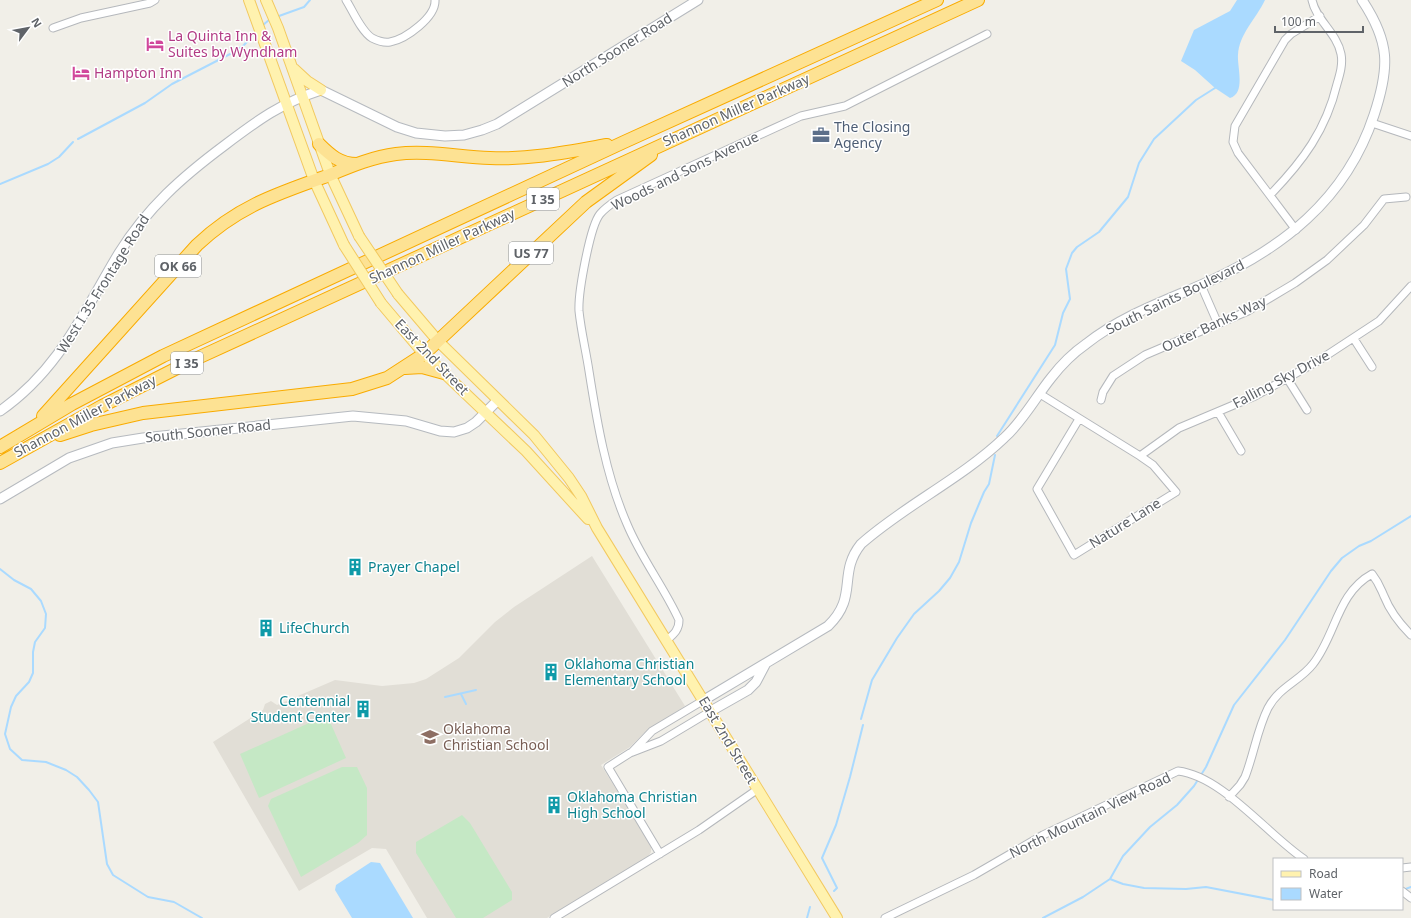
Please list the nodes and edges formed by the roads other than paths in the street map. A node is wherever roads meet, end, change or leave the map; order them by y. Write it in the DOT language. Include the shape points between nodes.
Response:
graph roads {
  1 [pos="155,0"];
  2 [pos="250,0"];
  3 [pos="266,0"];
  4 [pos="346,0"];
  5 [pos="435,0"];
  6 [pos="698,0"];
  7 [pos="932,0"];
  8 [pos="937,0"];
  9 [pos="978,0"];
  10 [pos="1312,0"];
  11 [pos="1362,0"];
  12 [pos="910,13"];
  13 [pos="1320,16"];
  14 [pos="53,28"];
  15 [pos="987,34"];
  16 [pos="292,66"];
  17 [pos="321,90"];
  18 [pos="302,96"];
  19 [pos="286,103"];
  20 [pos="1372,123"];
  21 [pos="689,131"];
  22 [pos="1411,136"];
  23 [pos="624,142"];
  24 [pos="319,144"];
  25 [pos="358,164"];
  26 [pos="330,174"];
  27 [pos="314,180"];
  28 [pos="1270,195"];
  29 [pos="1406,196"];
  30 [pos="1296,230"];
  31 [pos="1201,285"];
  32 [pos="1411,287"];
  33 [pos="1218,324"];
  34 [pos="1354,339"];
  35 [pos="438,341"];
  36 [pos="424,354"];
  37 [pos="1372,367"];
  38 [pos="404,369"];
  39 [pos="444,373"];
  40 [pos="1287,378"];
  41 [pos="1040,394"];
  42 [pos="498,400"];
  43 [pos="1101,400"];
  44 [pos="1307,410"];
  45 [pos="0,412"];
  46 [pos="1218,412"];
  47 [pos="486,413"];
  48 [pos="1079,419"];
  49 [pos="36,425"];
  50 [pos="30,445"];
  51 [pos="0,447"];
  52 [pos="1242,451"];
  53 [pos="1140,456"];
  54 [pos="0,463"];
  55 [pos="0,500"];
  56 [pos="597,528"];
  57 [pos="1411,635"];
  58 [pos="667,640"];
  59 [pos="765,665"];
  60 [pos="704,700"];
  61 [pos="711,711"];
  62 [pos="630,753"];
  63 [pos="758,789"];
  64 [pos="1229,797"];
  65 [pos="660,854"];
  66 [pos="1303,858"];
  67 [pos="1403,892"];
  68 [pos="1411,898"];
  69 [pos="554,918"];
  70 [pos="837,918"];
  71 [pos="885,918"];
  1 -- 14 [label="street" via="81,18"];
  2 -- 19 [label="main road, East 2nd Street"];
  3 -- 16 [label="main road"];
  4 -- 5 [label="street" via="367,34 381,42 397,39 421,24 433,12"];
  6 -- 17 [label="street, North Sooner Road" via="497,124 464,135 438,136 416,133 397,127"];
  7 -- 12 [label="highway"];
  8 -- 12 [label="highway, Shannon Miller Parkway / I 35"];
  9 -- 21 [label="highway, Shannon Miller Parkway / I 35"];
  10 -- 13 [label="street"];
  11 -- 20 [label="street, South Saints Boulevard" via="1380,30 1385,49 1384,72"];
  12 -- 23 [label="highway, Shannon Miller Parkway / I 35"];
  13 -- 28 [label="street" via="1341,54 1341,68 1333,99 1310,148 1294,170"];
  13 -- 28 [label="street" via="1285,40 1235,126 1233,142 1238,153"];
  15 -- 58 [label="street, Woods and Sons Avenue" via="845,106 801,116 617,200 599,214 585,259 580,289 581,325 594,403 619,502 642,555 679,620 675,633"];
  16 -- 17 [label="main road"];
  16 -- 18 [label="main road"];
  17 -- 18 [label="street"];
  18 -- 19 [label="street, West I 35 Frontage Road"];
  18 -- 24 [label="main road"];
  19 -- 27 [label="main road, East 2nd Street"];
  19 -- 45 [label="street, West I 35 Frontage Road" via="237,136 164,194 123,247 56,358 29,389"];
  20 -- 22 [label="street"];
  20 -- 30 [label="street, South Saints Boulevard" via="1367,137 1337,187 1326,202"];
  21 -- 35 [label="highway, US 77" via="586,202"];
  21 -- 50 [label="highway, Shannon Miller Parkway / I 35" via="156,377"];
  23 -- 25 [label="highway" via="520,157 396,154"];
  23 -- 49 [label="highway, Shannon Miller Parkway / I 35" via="163,356"];
  24 -- 25 [label="highway" via="334,158"];
  24 -- 26 [label="main road"];
  25 -- 26 [label="highway"];
  26 -- 27 [label="highway, OK 66"];
  26 -- 35 [label="main road, East 2nd Street, bridge" via="359,236 398,294"];
  27 -- 36 [label="main road, East 2nd Street, bridge" via="344,245 381,303"];
  27 -- 49 [label="highway, OK 66" via="249,206 211,231"];
  28 -- 30 [label="street"];
  29 -- 33 [label="street, Outer Banks Way" via="1384,199 1364,225 1327,260 1296,283"];
  30 -- 31 [label="street, South Saints Boulevard" via="1277,244"];
  31 -- 33 [label="street"];
  31 -- 41 [label="street, South Saints Boulevard" via="1150,306 1106,330 1072,355"];
  32 -- 34 [label="street, Falling Sky Drive" via="1379,321"];
  33 -- 43 [label="street, Outer Banks Way" via="1145,355 1113,376"];
  34 -- 37 [label="street"];
  34 -- 40 [label="street, Falling Sky Drive"];
  35 -- 36 [label="highway, US 77"];
  35 -- 42 [label="main road, East 2nd Street"];
  36 -- 38 [label="highway"];
  36 -- 39 [label="main road, East 2nd Street"];
  38 -- 39 [label="highway" via="422,367"];
  38 -- 50 [label="highway" via="387,378 352,389 143,413 92,425"];
  39 -- 47 [label="main road, East 2nd Street"];
  40 -- 44 [label="street"];
  40 -- 46 [label="street, Falling Sky Drive" via="1255,396"];
  41 -- 48 [label="street"];
  41 -- 59 [label="street, South Saints Boulevard" via="1014,429 993,448 861,544 848,566 848,594 836,619"];
  42 -- 47 [label="street, South Sooner Road"];
  42 -- 56 [label="main road, East 2nd Street" via="534,435 569,478"];
  46 -- 52 [label="street"];
  46 -- 53 [label="street, Falling Sky Drive" via="1179,428"];
  47 -- 55 [label="street, South Sooner Road" via="476,422 460,430 448,432 406,421 353,416 112,443 69,458"];
  47 -- 56 [label="main road, East 2nd Street" via="550,474"];
  48 -- 53 [label="street"];
  48 -- 53 [label="street, Nature Lane" via="1037,489 1074,555 1176,492 1153,465"];
  49 -- 51 [label="highway, Shannon Miller Parkway / I 35"];
  50 -- 54 [label="highway, Shannon Miller Parkway / I 35"];
  56 -- 58 [label="main road, East 2nd Street"];
  57 -- 64 [label="street" via="1393,614 1382,586 1372,574 1357,584 1341,608 1316,660 1284,688 1269,707 1245,777"];
  58 -- 60 [label="main road, East 2nd Street"];
  59 -- 60 [label="street, South Saints Boulevard"];
  59 -- 61 [label="street, South Saints Boulevard" via="756,682 748,690"];
  60 -- 61 [label="main road, East 2nd Street"];
  60 -- 62 [label="street, South Saints Boulevard" via="652,731"];
  61 -- 62 [label="street, South Saints Boulevard" via="661,742"];
  61 -- 63 [label="main road, East 2nd Street"];
  62 -- 65 [label="street, South Saints Boulevard" via="608,767"];
  63 -- 65 [label="street"];
  63 -- 70 [label="main road, East 2nd Street"];
  64 -- 66 [label="street, North Mountain View Road"];
  64 -- 71 [label="street, North Mountain View Road" via="1200,776 1178,771 1043,835 974,875"];
  65 -- 69 [label="street"];
  67 -- 68 [label="street"];
}
